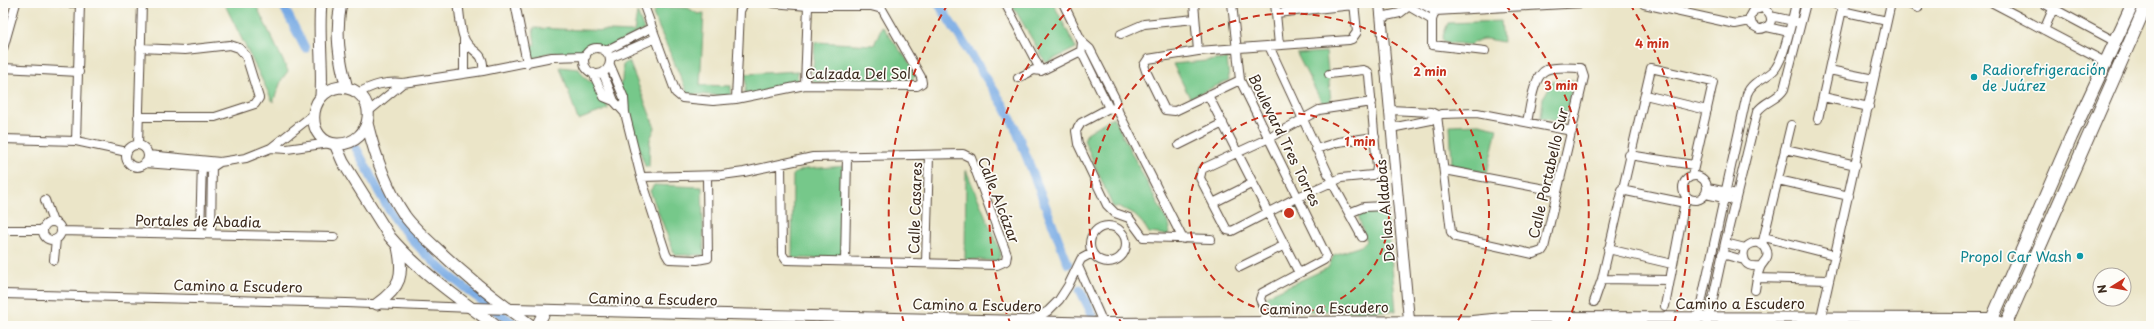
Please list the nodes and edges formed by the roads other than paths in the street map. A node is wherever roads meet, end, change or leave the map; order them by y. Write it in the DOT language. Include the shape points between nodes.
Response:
graph roads {
  1 [pos="16,3"];
  2 [pos="63,3"];
  3 [pos="80,3"];
  4 [pos="142,3"];
  5 [pos="321,3"];
  6 [pos="341,3"];
  7 [pos="458,3"];
  8 [pos="643,3"];
  9 [pos="744,3"];
  10 [pos="772,3"];
  11 [pos="1005,3"];
  12 [pos="1063,3"];
  13 [pos="1194,3"];
  14 [pos="1232,3"];
  15 [pos="1275,3"];
  16 [pos="1380,3"];
  17 [pos="1420,3"];
  18 [pos="1584,3"];
  19 [pos="1796,3"];
  20 [pos="1806,3"];
  21 [pos="1833,3"];
  22 [pos="1891,3"];
  23 [pos="1906,3"];
  24 [pos="1993,3"];
  25 [pos="2043,3"];
  26 [pos="2132,3"];
  27 [pos="2147,3"];
  28 [pos="1354,4"];
  29 [pos="1644,4"];
  30 [pos="1411,5"];
  31 [pos="1542,5"];
  32 [pos="808,6"];
  33 [pos="1759,6"];
  34 [pos="1845,6"];
  35 [pos="1669,7"];
  36 [pos="516,8"];
  37 [pos="1918,8"];
  38 [pos="2053,9"];
  39 [pos="1435,11"];
  40 [pos="1276,13"];
  41 [pos="1771,16"];
  42 [pos="1381,17"];
  43 [pos="1195,19"];
  44 [pos="1432,20"];
  45 [pos="1750,21"];
  46 [pos="1792,21"];
  47 [pos="1887,21"];
  48 [pos="1801,23"];
  49 [pos="1767,27"];
  50 [pos="651,28"];
  51 [pos="2044,30"];
  52 [pos="1789,32"];
  53 [pos="1121,34"];
  54 [pos="464,38"];
  55 [pos="656,38"];
  56 [pos="1082,42"];
  57 [pos="2116,42"];
  58 [pos="1279,45"];
  59 [pos="1269,46"];
  60 [pos="140,48"];
  61 [pos="1235,48"];
  62 [pos="3,49"];
  63 [pos="605,51"];
  64 [pos="1198,51"];
  65 [pos="1485,51"];
  66 [pos="1081,52"];
  67 [pos="586,56"];
  68 [pos="610,62"];
  69 [pos="527,63"];
  70 [pos="2107,63"];
  71 [pos="3,68"];
  72 [pos="1775,69"];
  73 [pos="1829,70"];
  74 [pos="483,71"];
  75 [pos="1041,71"];
  76 [pos="79,72"];
  77 [pos="593,73"];
  78 [pos="603,73"];
  79 [pos="464,74"];
  80 [pos="1330,74"];
  81 [pos="1788,76"];
  82 [pos="1018,78"];
  83 [pos="1874,79"];
  84 [pos="1240,80"];
  85 [pos="403,83"];
  86 [pos="805,85"];
  87 [pos="347,88"];
  88 [pos="358,93"];
  89 [pos="1208,95"];
  90 [pos="1645,95"];
  91 [pos="321,96"];
  92 [pos="1823,97"];
  93 [pos="736,99"];
  94 [pos="1746,101"];
  95 [pos="614,102"];
  96 [pos="1372,102"];
  97 [pos="1760,106"];
  98 [pos="1869,107"];
  99 [pos="1110,108"];
  100 [pos="1390,110"];
  101 [pos="1707,110"];
  102 [pos="1118,111"];
  103 [pos="625,113"];
  104 [pos="313,115"];
  105 [pos="1437,115"];
  106 [pos="138,117"];
  107 [pos="368,117"];
  108 [pos="1301,119"];
  109 [pos="1818,119"];
  110 [pos="1527,122"];
  111 [pos="1223,123"];
  112 [pos="1791,125"];
  113 [pos="1391,128"];
  114 [pos="1572,131"];
  115 [pos="1374,137"];
  116 [pos="3,138"];
  117 [pos="1269,138"];
  118 [pos="76,141"];
  119 [pos="332,144"];
  120 [pos="138,145"];
  121 [pos="1179,145"];
  122 [pos="271,148"];
  123 [pos="1316,149"];
  124 [pos="1785,149"];
  125 [pos="127,152"];
  126 [pos="1237,152"];
  127 [pos="929,155"];
  128 [pos="1629,155"];
  129 [pos="847,157"];
  130 [pos="146,159"];
  131 [pos="202,163"];
  132 [pos="214,163"];
  133 [pos="781,164"];
  134 [pos="1694,165"];
  135 [pos="1856,165"];
  136 [pos="1445,170"];
  137 [pos="708,176"];
  138 [pos="1692,176"];
  139 [pos="641,177"];
  140 [pos="1778,180"];
  141 [pos="1332,182"];
  142 [pos="200,183"];
  143 [pos="1253,183"];
  144 [pos="211,185"];
  145 [pos="1621,190"];
  146 [pos="1556,191"];
  147 [pos="1707,191"];
  148 [pos="1725,195"];
  149 [pos="1849,196"];
  150 [pos="1298,197"];
  151 [pos="1736,197"];
  152 [pos="1685,199"];
  153 [pos="45,200"];
  154 [pos="1213,204"];
  155 [pos="1385,206"];
  156 [pos="1268,212"];
  157 [pos="1349,213"];
  158 [pos="1118,214"];
  159 [pos="53,222"];
  160 [pos="1114,227"];
  161 [pos="1136,228"];
  162 [pos="3,230"];
  163 [pos="43,230"];
  164 [pos="61,231"];
  165 [pos="200,234"];
  166 [pos="211,234"];
  167 [pos="1123,235"];
  168 [pos="334,237"];
  169 [pos="1362,237"];
  170 [pos="56,239"];
  171 [pos="1183,239"];
  172 [pos="1211,239"];
  173 [pos="1763,241"];
  174 [pos="1285,245"];
  175 [pos="1713,245"];
  176 [pos="398,247"];
  177 [pos="1724,248"];
  178 [pos="1746,248"];
  179 [pos="1608,249"];
  180 [pos="1092,253"];
  181 [pos="1834,254"];
  182 [pos="54,260"];
  183 [pos="1744,260"];
  184 [pos="845,261"];
  185 [pos="926,263"];
  186 [pos="1672,264"];
  187 [pos="1078,266"];
  188 [pos="1760,266"];
  189 [pos="1240,267"];
  190 [pos="1300,273"];
  191 [pos="1758,278"];
  192 [pos="1602,279"];
  193 [pos="1669,280"];
  194 [pos="1829,280"];
  195 [pos="1755,290"];
  196 [pos="3,294"];
  197 [pos="1594,302"];
  198 [pos="377,304"];
  199 [pos="1664,306"];
  200 [pos="476,308"];
  201 [pos="504,309"];
  202 [pos="545,311"];
  203 [pos="1821,317"];
  204 [pos="1032,320"];
  205 [pos="1409,320"];
  206 [pos="1472,320"];
  207 [pos="1696,321"];
  208 [pos="1708,321"];
  209 [pos="1519,322"];
  210 [pos="1990,322"];
  211 [pos="1103,323"];
  212 [pos="1270,323"];
  213 [pos="1388,323"];
  214 [pos="496,326"];
  215 [pos="532,326"];
  216 [pos="540,326"];
  217 [pos="1499,326"];
  218 [pos="2005,326"];
  1 -- 62 [label="street"];
  2 -- 3 [label="street"];
  3 -- 76 [label="street"];
  4 -- 60 [label="street"];
  5 -- 91 [label="main road"];
  6 -- 87 [label="main road" via="337,31 338,46"];
  7 -- 54 [label="street"];
  8 -- 50 [label="street, Calzada Del Sol"];
  9 -- 93 [label="street" via="740,11"];
  10 -- 32 [label="street"];
  11 -- 75 [label="street"];
  12 -- 56 [label="street"];
  13 -- 43 [label="street"];
  14 -- 61 [label="street, Boulevard Tres Torres"];
  15 -- 40 [label="street"];
  16 -- 42 [label="street, De las Aldabas"];
  17 -- 39 [label="street"];
  18 -- 31 [label="street"];
  19 -- 46 [label="street"];
  20 -- 48 [label="street"];
  21 -- 34 [label="street"];
  22 -- 47 [label="street"];
  23 -- 37 [label="street"];
  24 -- 51 [label="street"];
  25 -- 38 [label="street"];
  26 -- 57 [label="main road"];
  27 -- 218 [label="main road"];
  28 -- 40 [label="street"];
  28 -- 58 [label="street" via="1357,32 1352,39"];
  29 -- 35 [label="street"];
  30 -- 42 [label="street" via="1400,13"];
  30 -- 44 [label="street"];
  31 -- 39 [label="street"];
  32 -- 86 [label="street"];
  32 -- 86 [label="street, Calzada Del Sol" via="871,6 882,10 921,77 922,83 917,86"];
  33 -- 41 [label="street"];
  33 -- 45 [label="street" via="1754,10"];
  34 -- 47 [label="street"];
  34 -- 73 [label="street"];
  35 -- 45 [label="street" via="1735,24"];
  36 -- 69 [label="street"];
  38 -- 51 [label="street"];
  38 -- 57 [label="street"];
  39 -- 44 [label="street"];
  40 -- 58 [label="street"];
  41 -- 46 [label="street"];
  41 -- 49 [label="street"];
  42 -- 100 [label="street, De las Aldabas"];
  43 -- 53 [label="street" via="1144,24"];
  43 -- 64 [label="street"];
  44 -- 65 [label="street" via="1433,46"];
  45 -- 49 [label="street" via="1759,30"];
  46 -- 48 [label="street"];
  46 -- 52 [label="street"];
  47 -- 83 [label="street"];
  48 -- 81 [label="street"];
  49 -- 52 [label="street"];
  50 -- 55 [label="street, Calzada Del Sol"];
  50 -- 63 [label="street"];
  51 -- 70 [label="street"];
  52 -- 72 [label="street"];
  54 -- 74 [label="street" via="484,60"];
  54 -- 79 [label="street"];
  55 -- 68 [label="street"];
  55 -- 93 [label="street, Calzada Del Sol" via="680,97 713,101"];
  56 -- 66 [label="street"];
  56 -- 102 [label="street" via="1090,49 1116,100"];
  57 -- 70 [label="main road"];
  58 -- 59 [label="street"];
  59 -- 61 [label="street"];
  59 -- 108 [label="street"];
  60 -- 106 [label="street"];
  60 -- 106 [label="street" via="185,50 230,45 239,48 246,56 259,98 255,104 215,118"];
  61 -- 64 [label="street"];
  61 -- 84 [label="street, Boulevard Tres Torres"];
  63 -- 67 [label="street" via="592,49"];
  63 -- 68 [label="street"];
  64 -- 89 [label="street" via="1148,59 1144,68 1167,111 1175,111"];
  66 -- 75 [label="street"];
  66 -- 99 [label="street"];
  67 -- 69 [label="street" via="557,56"];
  67 -- 77 [label="street" via="585,64"];
  68 -- 78 [label="street"];
  68 -- 103 [label="street" via="624,98"];
  69 -- 74 [label="street"];
  70 -- 210 [label="main road" via="2068,144"];
  71 -- 76 [label="street"];
  72 -- 81 [label="street"];
  72 -- 94 [label="street" via="1752,85"];
  73 -- 83 [label="street"];
  73 -- 92 [label="street"];
  74 -- 79 [label="street"];
  75 -- 82 [label="street" via="1034,70"];
  76 -- 118 [label="street"];
  77 -- 78 [label="street"];
  77 -- 95 [label="street" via="604,97"];
  78 -- 95 [label="street"];
  79 -- 85 [label="street"];
  80 -- 96 [label="street" via="1363,70 1368,72"];
  81 -- 97 [label="street" via="1780,95"];
  83 -- 98 [label="street"];
  84 -- 89 [label="street"];
  84 -- 117 [label="street, Boulevard Tres Torres"];
  85 -- 88 [label="street" via="391,81 377,84"];
  85 -- 107 [label="street"];
  86 -- 93 [label="street, Calzada Del Sol"];
  87 -- 88 [label="main road"];
  87 -- 91 [label="main road" via="328,90"];
  88 -- 107 [label="main road" via="365,102"];
  89 -- 111 [label="street"];
  90 -- 101 [label="street"];
  90 -- 101 [label="street" via="1651,68 1710,80 1714,84"];
  90 -- 128 [label="street"];
  91 -- 104 [label="main road" via="314,107"];
  92 -- 98 [label="street"];
  92 -- 109 [label="street"];
  94 -- 97 [label="street"];
  94 -- 148 [label="street"];
  95 -- 103 [label="street"];
  96 -- 108 [label="street" via="1320,110"];
  96 -- 115 [label="street"];
  97 -- 151 [label="street"];
  98 -- 135 [label="street"];
  99 -- 102 [label="street"];
  99 -- 158 [label="street" via="1081,123 1076,131 1076,138 1104,201"];
  100 -- 105 [label="street" via="1430,112"];
  100 -- 113 [label="street, De las Aldabas"];
  101 -- 134 [label="street"];
  102 -- 171 [label="street"];
  103 -- 139 [label="street"];
  104 -- 119 [label="main road" via="323,139"];
  104 -- 122 [label="street"];
  105 -- 110 [label="street" via="1477,113"];
  105 -- 113 [label="street" via="1431,120"];
  105 -- 136 [label="street"];
  106 -- 120 [label="street"];
  107 -- 119 [label="main road" via="362,133 356,138"];
  107 -- 201 [label="main road" via="385,180 406,217 453,264"];
  108 -- 117 [label="street"];
  108 -- 123 [label="street"];
  110 -- 114 [label="street"];
  110 -- 114 [label="street, Calle Portabello Sur" via="1535,86 1544,71 1581,68 1584,77"];
  111 -- 121 [label="street"];
  111 -- 126 [label="street"];
  112 -- 124 [label="street"];
  113 -- 205 [label="street, De las Aldabas"];
  114 -- 146 [label="street, Calle Portabello Sur"];
  115 -- 123 [label="street" via="1338,142"];
  115 -- 141 [label="street" via="1377,170 1373,175 1341,178"];
  116 -- 118 [label="street"];
  117 -- 126 [label="street"];
  117 -- 150 [label="street, Boulevard Tres Torres"];
  118 -- 125 [label="street"];
  119 -- 122 [label="street" via="287,149"];
  119 -- 176 [label="main road"];
  120 -- 125 [label="street" via="131,147"];
  120 -- 130 [label="street" via="146,150"];
  122 -- 132 [label="street" via="246,158"];
  123 -- 141 [label="street"];
  124 -- 135 [label="street"];
  124 -- 140 [label="street"];
  125 -- 130 [label="street" via="127,161 134,166 138,167"];
  126 -- 143 [label="street"];
  126 -- 154 [label="street" via="1202,169 1200,178"];
  127 -- 129 [label="street, Calle Alcázar"];
  127 -- 185 [label="street, Calle Casares"];
  127 -- 185 [label="street, Calle Alcázar" via="960,153 971,158 1007,259 997,265"];
  128 -- 134 [label="street"];
  128 -- 145 [label="street"];
  129 -- 133 [label="street, Calle Alcázar" via="813,157"];
  129 -- 184 [label="street"];
  130 -- 131 [label="street"];
  131 -- 132 [label="street"];
  131 -- 142 [label="street"];
  132 -- 144 [label="street"];
  133 -- 137 [label="street, Calle Alcázar"];
  133 -- 184 [label="street, Calle Alcázar" via="783,258 800,262"];
  134 -- 138 [label="street"];
  135 -- 149 [label="street"];
  136 -- 146 [label="street"];
  136 -- 146 [label="street, Calle Portabello Sur" via="1449,225 1453,236 1533,254 1544,248"];
  137 -- 139 [label="street, Calle Alcázar"];
  137 -- 139 [label="street" via="709,254 706,260 669,260"];
  138 -- 147 [label="street" via="1704,180"];
  138 -- 152 [label="street" via="1685,182"];
  140 -- 149 [label="street"];
  140 -- 173 [label="street"];
  141 -- 150 [label="street"];
  141 -- 157 [label="street"];
  142 -- 144 [label="street"];
  142 -- 165 [label="street"];
  143 -- 154 [label="street"];
  143 -- 156 [label="street"];
  144 -- 166 [label="street"];
  145 -- 152 [label="street"];
  145 -- 179 [label="street"];
  147 -- 148 [label="street"];
  147 -- 152 [label="street" via="1699,199"];
  148 -- 151 [label="street"];
  148 -- 175 [label="street"];
  149 -- 181 [label="street"];
  150 -- 156 [label="street"];
  150 -- 190 [label="street, Boulevard Tres Torres" via="1325,251 1324,260"];
  151 -- 177 [label="street"];
  152 -- 186 [label="street"];
  153 -- 159 [label="street"];
  154 -- 156 [label="street" via="1225,227 1232,231"];
  155 -- 157 [label="street" via="1364,207"];
  156 -- 174 [label="street"];
  157 -- 169 [label="street"];
  158 -- 160 [label="street"];
  158 -- 161 [label="street" via="1129,218"];
  159 -- 163 [label="street" via="47,224"];
  159 -- 164 [label="street" via="59,225"];
  160 -- 167 [label="street"];
  160 -- 180 [label="street" via="1102,227 1092,235"];
  161 -- 167 [label="street"];
  161 -- 171 [label="street" via="1146,238"];
  162 -- 163 [label="street"];
  163 -- 170 [label="street" via="47,238"];
  164 -- 165 [label="street, Portales de Abadia"];
  164 -- 170 [label="street"];
  165 -- 166 [label="street, Portales de Abadia"];
  166 -- 168 [label="street, Portales de Abadia"];
  167 -- 180 [label="street" via="1125,247 1119,258 1108,262 1101,261"];
  170 -- 182 [label="street"];
  171 -- 172 [label="street"];
  173 -- 178 [label="street" via="1750,244"];
  173 -- 181 [label="street"];
  173 -- 188 [label="street" via="1767,256"];
  174 -- 189 [label="street"];
  174 -- 190 [label="street"];
  175 -- 177 [label="street"];
  175 -- 207 [label="street"];
  176 -- 198 [label="main road" via="402,264 399,281 390,295"];
  176 -- 200 [label="main road" via="432,277"];
  177 -- 178 [label="street"];
  177 -- 183 [label="street"];
  177 -- 208 [label="street"];
  178 -- 183 [label="street" via="1743,253"];
  179 -- 186 [label="street"];
  179 -- 192 [label="street"];
  180 -- 187 [label="street" via="1081,259"];
  181 -- 194 [label="street"];
  183 -- 188 [label="street" via="1748,265"];
  184 -- 185 [label="street, Calle Alcázar"];
  186 -- 193 [label="street"];
  187 -- 204 [label="street" via="1059,300"];
  187 -- 211 [label="street"];
  188 -- 191 [label="street"];
  190 -- 212 [label="street" via="1260,295"];
  191 -- 194 [label="street"];
  191 -- 195 [label="street"];
  192 -- 193 [label="street"];
  192 -- 197 [label="street"];
  193 -- 199 [label="street"];
  194 -- 203 [label="street"];
  196 -- 198 [label="street, Camino a Escudero"];
  198 -- 200 [label="street, Camino a Escudero"];
  200 -- 201 [label="street, Camino a Escudero"];
  200 -- 214 [label="main road"];
  201 -- 202 [label="street, Camino a Escudero"];
  201 -- 215 [label="main road"];
  202 -- 204 [label="street, Camino a Escudero"];
  202 -- 216 [label="main road" via="539,322"];
  203 -- 208 [label="street, Camino a Escudero"];
  203 -- 210 [label="street, Camino a Escudero"];
  204 -- 211 [label="street, Camino a Escudero"];
  205 -- 206 [label="street, Camino a Escudero"];
  205 -- 213 [label="street, Camino a Escudero"];
  206 -- 209 [label="street, Camino a Escudero"];
  206 -- 217 [label="street, Camino a Escudero"];
  207 -- 208 [label="street, Camino a Escudero"];
  207 -- 209 [label="street, Camino a Escudero"];
  210 -- 218 [label="street"];
  211 -- 212 [label="street, Camino a Escudero"];
  212 -- 213 [label="street, Camino a Escudero"];
}
